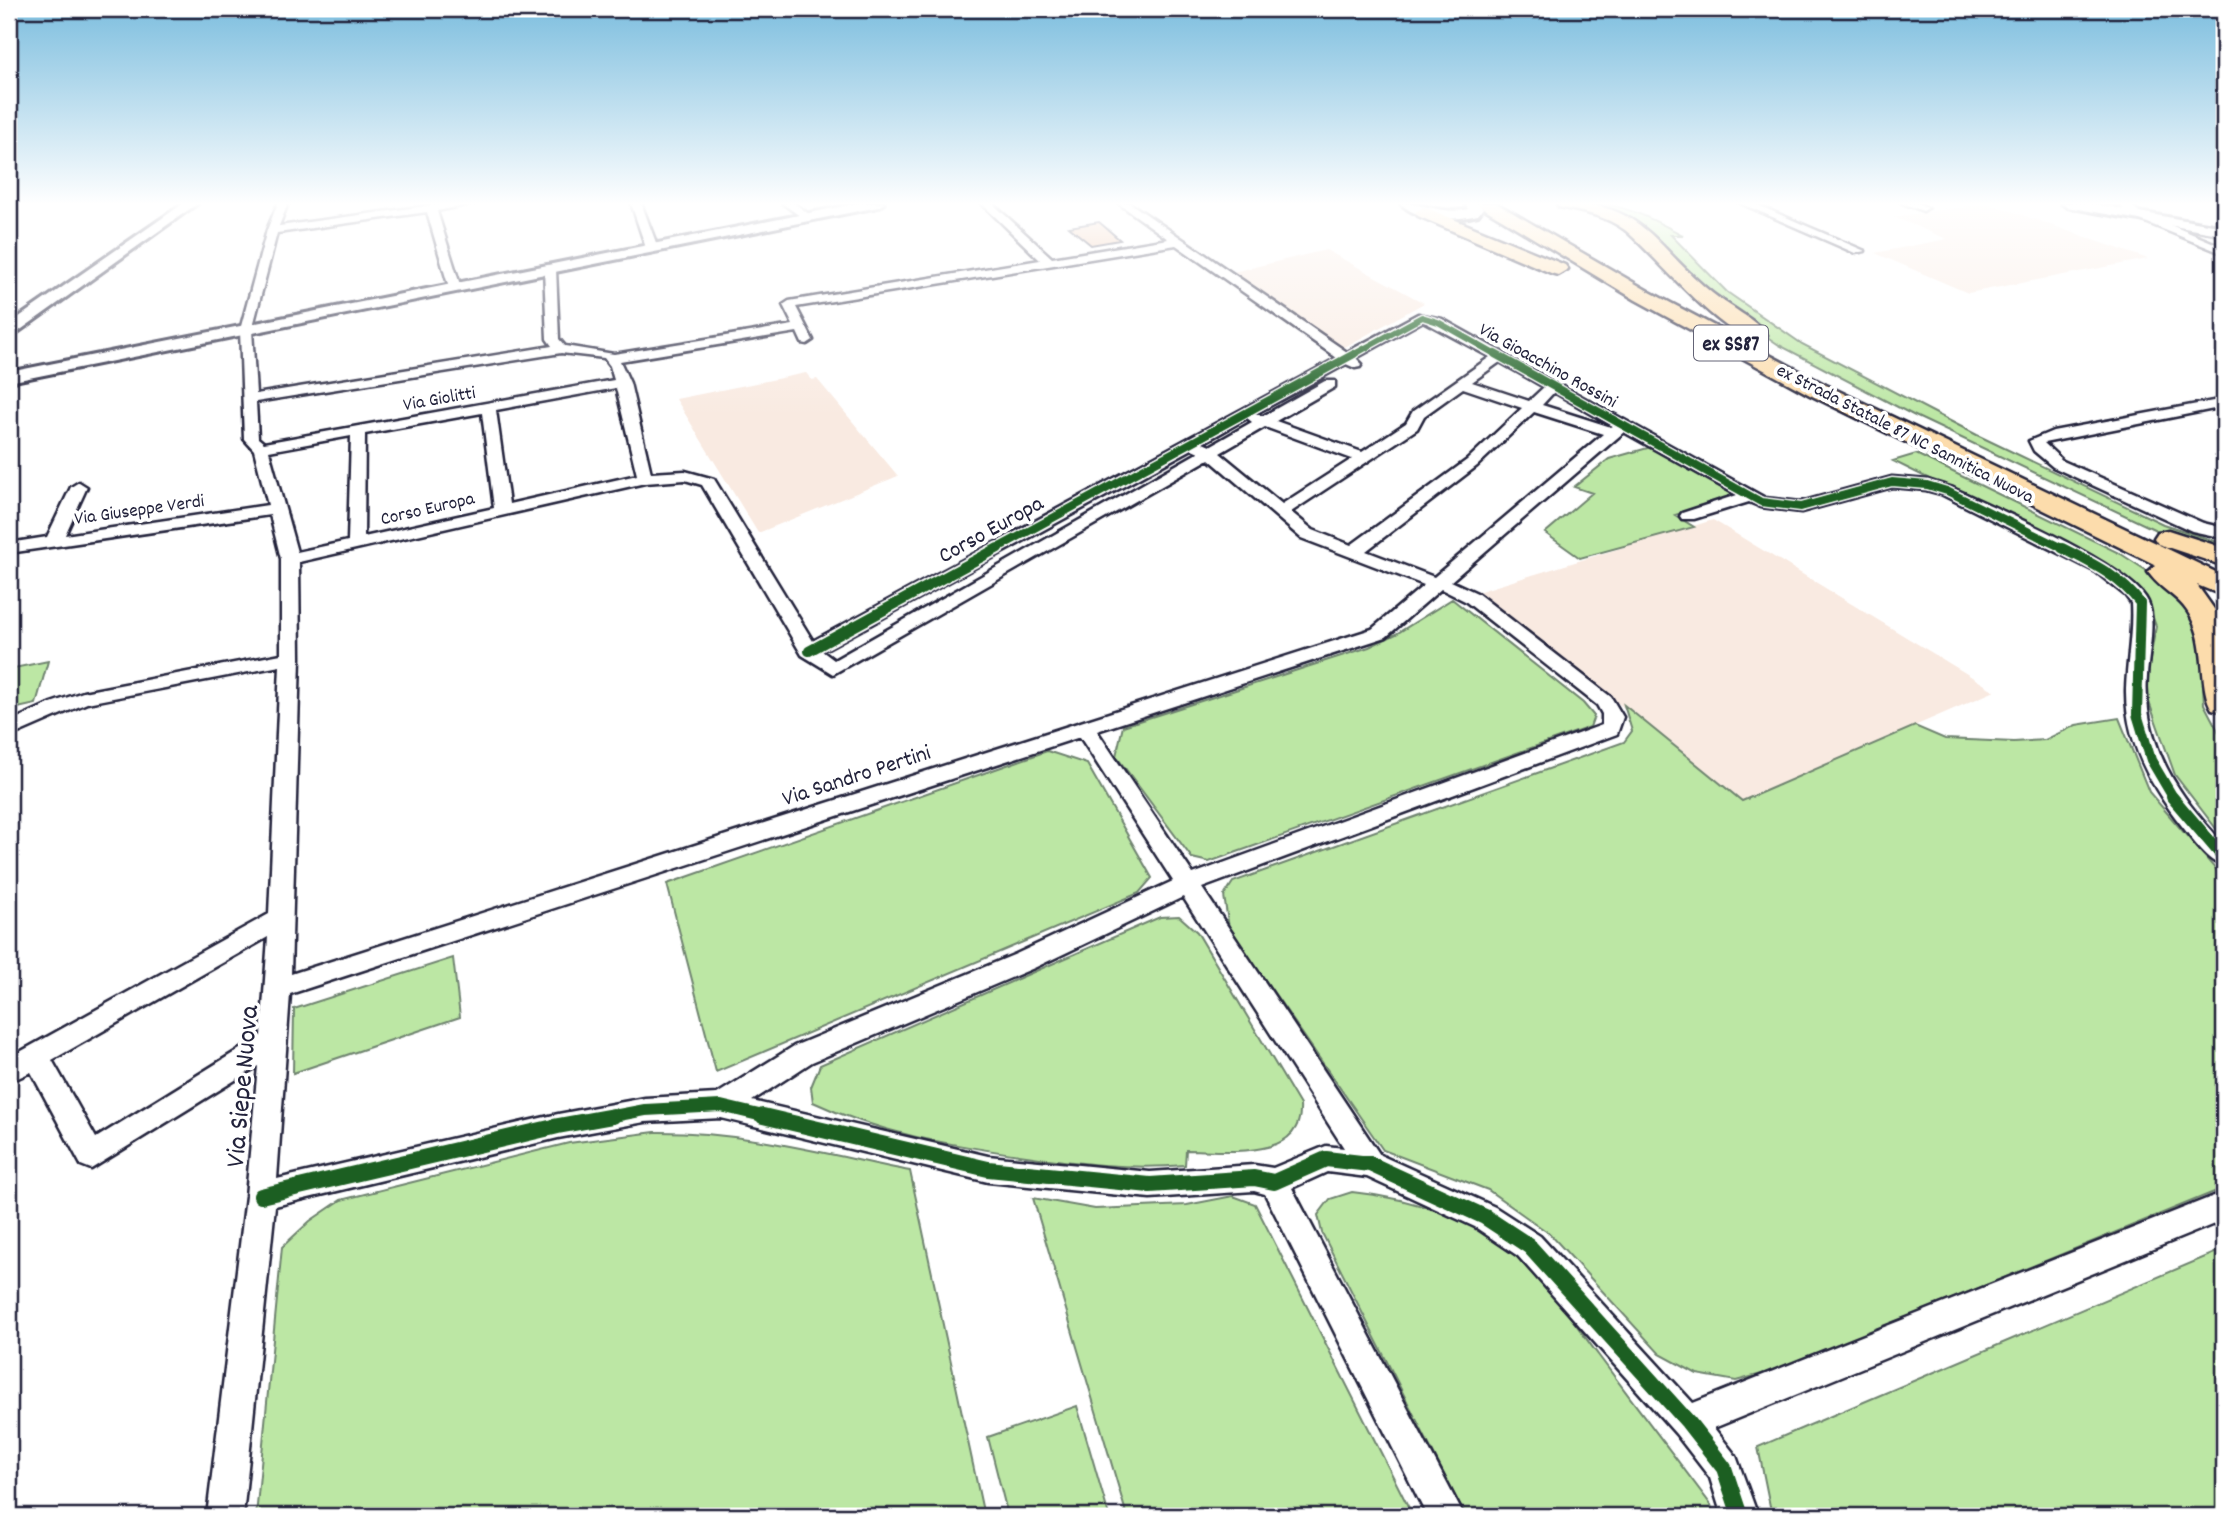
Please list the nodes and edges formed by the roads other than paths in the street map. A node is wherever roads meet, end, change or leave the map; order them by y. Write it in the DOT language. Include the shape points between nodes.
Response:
graph roads {
  1 [pos="91,274"];
  2 [pos="261,274"];
  3 [pos="451,274"];
  4 [pos="524,274"];
  5 [pos="550,274"];
  6 [pos="975,274"];
  7 [pos="1226,274"];
  8 [pos="1570,274"];
  9 [pos="1606,274"];
  10 [pos="1678,274"];
  11 [pos="455,288"];
  12 [pos="26,320"];
  13 [pos="1438,322"];
  14 [pos="9,325"];
  15 [pos="246,330"];
  16 [pos="9,331"];
  17 [pos="561,349"];
  18 [pos="1500,356"];
  19 [pos="611,358"];
  20 [pos="1353,363"];
  21 [pos="9,377"];
  22 [pos="623,383"];
  23 [pos="1461,383"];
  24 [pos="1553,386"];
  25 [pos="1818,390"];
  26 [pos="248,399"];
  27 [pos="1267,402"];
  28 [pos="2224,403"];
  29 [pos="1532,406"];
  30 [pos="489,408"];
  31 [pos="1286,409"];
  32 [pos="1244,414"];
  33 [pos="1263,422"];
  34 [pos="1618,429"];
  35 [pos="358,431"];
  36 [pos="1924,436"];
  37 [pos="1192,443"];
  38 [pos="261,449"];
  39 [pos="1210,452"];
  40 [pos="1364,458"];
  41 [pos="645,478"];
  42 [pos="79,487"];
  43 [pos="2046,490"];
  44 [pos="1751,496"];
  45 [pos="276,509"];
  46 [pos="502,511"];
  47 [pos="1282,512"];
  48 [pos="1688,516"];
  49 [pos="2224,533"];
  50 [pos="54,541"];
  51 [pos="356,545"];
  52 [pos="9,548"];
  53 [pos="1353,552"];
  54 [pos="2224,558"];
  55 [pos="290,559"];
  56 [pos="2224,573"];
  57 [pos="1434,583"];
  58 [pos="2224,587"];
  59 [pos="809,651"];
  60 [pos="290,658"];
  61 [pos="2224,702"];
  62 [pos="1085,727"];
  63 [pos="9,730"];
  64 [pos="2224,858"];
  65 [pos="1187,885"];
  66 [pos="280,919"];
  67 [pos="278,988"];
  68 [pos="274,1042"];
  69 [pos="36,1056"];
  70 [pos="9,1071"];
  71 [pos="721,1106"];
  72 [pos="1370,1164"];
  73 [pos="1275,1182"];
  74 [pos="261,1196"];
  75 [pos="2224,1206"];
  76 [pos="1688,1422"];
  77 [pos="225,1516"];
  78 [pos="1446,1516"];
  79 [pos="1740,1516"];
  1 -- 12 [label="street"];
  2 -- 15 [label="street, Via Siepe Nuova"];
  3 -- 11 [label="street"];
  4 -- 11 [label="street"];
  5 -- 17 [label="street" via="553,339"];
  6 -- 19 [label="street" via="789,305 804,334"];
  7 -- 20 [label="street"];
  8 -- 25 [label="highway"];
  9 -- 25 [label="highway, ex Strada Statale 87 NC Sannitica Nuova / ex SS87"];
  10 -- 36 [label="highway" via="1740,324"];
  11 -- 15 [label="street"];
  12 -- 14 [label="street"];
  12 -- 16 [label="street"];
  13 -- 18 [label="street, Via Gioacchino Rossini"];
  13 -- 20 [label="street, Via Gioacchino Rossini"];
  13 -- 20 [label="street, Via Gioacchino Rossini" via="1422,317"];
  15 -- 21 [label="street"];
  15 -- 26 [label="street, Via Siepe Nuova"];
  17 -- 19 [label="street"];
  17 -- 26 [label="street"];
  18 -- 23 [label="street"];
  18 -- 24 [label="street, Via Gioacchino Rossini"];
  19 -- 22 [label="street"];
  20 -- 27 [label="street, Via Gioacchino Rossini"];
  20 -- 31 [label="street, Via Gioacchino Rossini"];
  22 -- 30 [label="street, Via Giolitti"];
  22 -- 41 [label="street"];
  23 -- 29 [label="street"];
  23 -- 40 [label="street" via="1418,414 1412,426"];
  24 -- 29 [label="street"];
  24 -- 34 [label="street, Via Gioacchino Rossini"];
  25 -- 36 [label="highway, ex Strada Statale 87 NC Sannitica Nuova / ex SS87"];
  26 -- 38 [label="street, Via Siepe Nuova" via="251,439"];
  27 -- 31 [label="street"];
  27 -- 32 [label="street, Via Gioacchino Rossini"];
  28 -- 49 [label="street" via="2036,441 2058,464 2198,527"];
  29 -- 34 [label="street"];
  29 -- 53 [label="street" via="1472,463"];
  30 -- 35 [label="street, Via Giolitti"];
  30 -- 46 [label="street"];
  31 -- 33 [label="street, Via Gioacchino Rossini"];
  32 -- 33 [label="street"];
  32 -- 37 [label="street, Via Gioacchino Rossini"];
  33 -- 39 [label="street, Via Gioacchino Rossini"];
  33 -- 40 [label="street"];
  34 -- 44 [label="street"];
  34 -- 57 [label="street, Via Gioacchino Rossini"];
  35 -- 38 [label="street, Via Giolitti"];
  35 -- 51 [label="street"];
  36 -- 43 [label="highway, ex Strada Statale 87 NC Sannitica Nuova / ex SS87"];
  36 -- 58 [label="highway, ex Strada Statale 87 NC Sannitica Nuova / ex SS87"];
  36 -- 61 [label="highway" via="1981,477 2172,578 2198,601 2214,626"];
  37 -- 39 [label="street"];
  37 -- 59 [label="street, Corso Europa"];
  38 -- 45 [label="street, Via Siepe Nuova"];
  39 -- 47 [label="street"];
  39 -- 59 [label="street, Corso Europa" via="833,668"];
  40 -- 47 [label="street"];
  41 -- 46 [label="street, Corso Europa"];
  41 -- 59 [label="street, Corso Europa" via="685,475 708,482"];
  42 -- 50 [label="street"];
  43 -- 54 [label="highway"];
  43 -- 56 [label="highway, ex Strada Statale 87 NC Sannitica Nuova / ex SS87"];
  44 -- 48 [label="street"];
  44 -- 64 [label="street" via="1761,502 1801,507 1892,482 1927,485 2114,577 2140,603 2136,692 2147,750 2167,789"];
  45 -- 50 [label="street, Via Giuseppe Verdi"];
  45 -- 55 [label="street, Via Siepe Nuova"];
  46 -- 51 [label="street, Corso Europa"];
  47 -- 53 [label="street" via="1307,534"];
  50 -- 52 [label="street, Via Giuseppe Verdi"];
  51 -- 55 [label="street, Corso Europa"];
  53 -- 57 [label="street"];
  55 -- 60 [label="street, Via Siepe Nuova"];
  57 -- 62 [label="street, Via Sandro Pertini" via="1379,633"];
  57 -- 65 [label="street" via="1452,586 1471,597 1604,701 1612,711 1610,729"];
  60 -- 63 [label="street" via="83,698"];
  60 -- 66 [label="street, Via Siepe Nuova"];
  62 -- 65 [label="street"];
  62 -- 67 [label="street, Via Sandro Pertini"];
  65 -- 71 [label="street" via="1025,961 803,1054"];
  65 -- 72 [label="street"];
  66 -- 67 [label="street, Via Siepe Nuova"];
  66 -- 69 [label="street"];
  67 -- 68 [label="street, Via Siepe Nuova"];
  68 -- 69 [label="street" via="90,1156"];
  68 -- 74 [label="street, Via Siepe Nuova"];
  69 -- 70 [label="street"];
  71 -- 73 [label="street" via="988,1169 1150,1185 1254,1178"];
  71 -- 74 [label="street" via="645,1110 558,1126"];
  72 -- 73 [label="street" via="1326,1159"];
  72 -- 76 [label="street" via="1485,1217 1529,1246"];
  73 -- 78 [label="street"];
  74 -- 77 [label="street, Via Siepe Nuova"];
  75 -- 76 [label="street"];
  76 -- 79 [label="street" via="1724,1468"];
}
